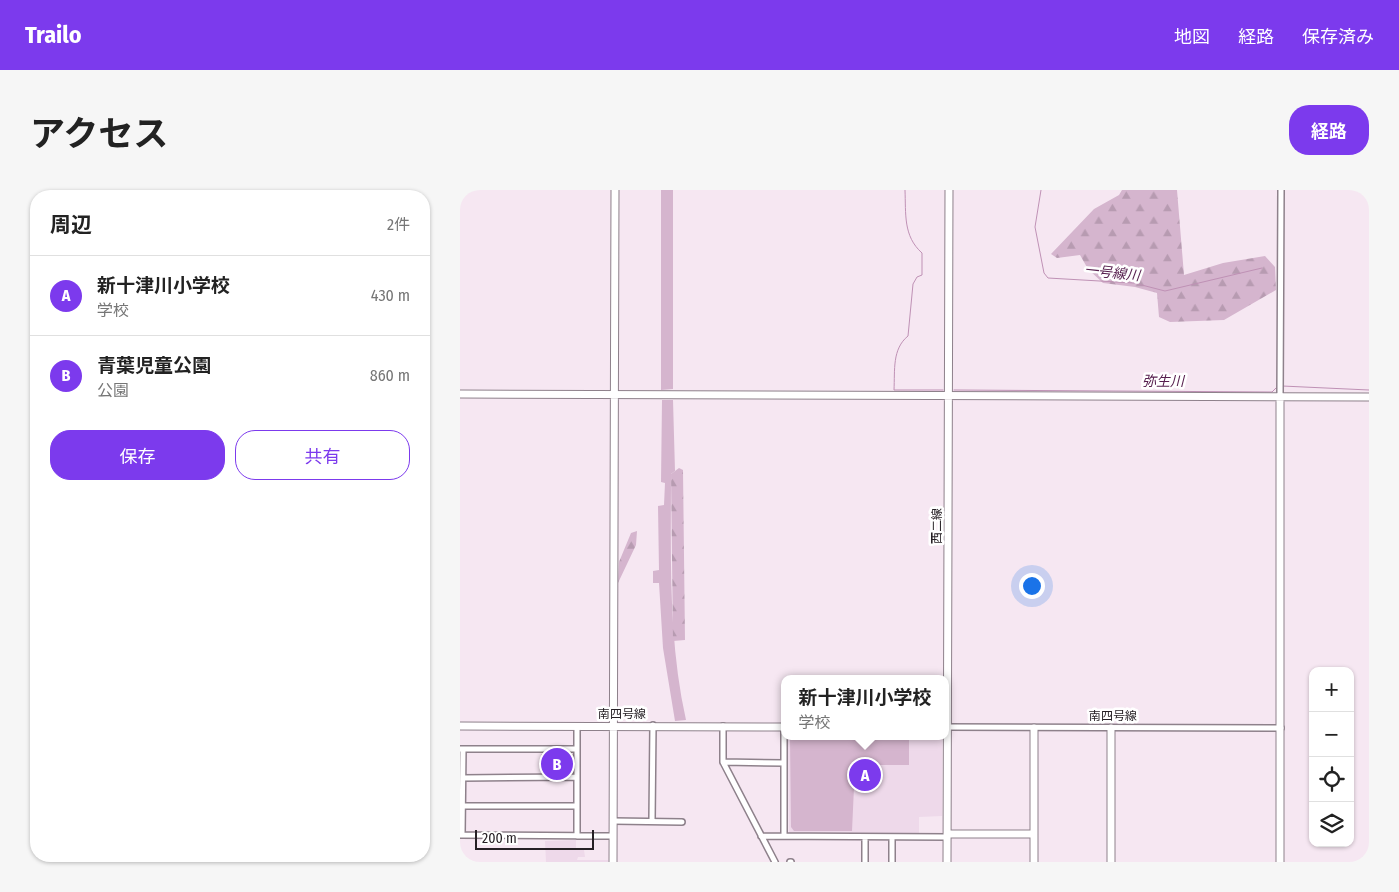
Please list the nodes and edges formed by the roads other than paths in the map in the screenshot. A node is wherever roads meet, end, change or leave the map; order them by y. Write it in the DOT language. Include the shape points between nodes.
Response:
graph roads {
  1 [pos="616,190"];
  2 [pos="948,190"];
  3 [pos="1281,190"];
  4 [pos="1280,390"];
  5 [pos="460,394"];
  6 [pos="615,394"];
  7 [pos="948,395"];
  8 [pos="1369,397"];
  9 [pos="946,675"];
  10 [pos="612,725"];
  11 [pos="653,725"];
  12 [pos="460,726"];
  13 [pos="577,726"];
  14 [pos="723,726"];
  15 [pos="781,727"];
  16 [pos="949,727"];
  17 [pos="1034,728"];
  18 [pos="1111,728"];
  19 [pos="1281,728"];
  20 [pos="785,740"];
  21 [pos="946,740"];
  22 [pos="462,749"];
  23 [pos="577,749"];
  24 [pos="723,762"];
  25 [pos="784,763"];
  26 [pos="577,777"];
  27 [pos="463,778"];
  28 [pos="463,806"];
  29 [pos="577,806"];
  30 [pos="613,821"];
  31 [pos="652,821"];
  32 [pos="682,822"];
  33 [pos="1034,834"];
  34 [pos="461,835"];
  35 [pos="577,836"];
  36 [pos="612,836"];
  37 [pos="761,836"];
  38 [pos="784,836"];
  39 [pos="947,836"];
  40 [pos="865,837"];
  41 [pos="892,838"];
  42 [pos="613,862"];
  43 [pos="775,862"];
  44 [pos="865,862"];
  45 [pos="892,862"];
  46 [pos="947,862"];
  47 [pos="1034,862"];
  48 [pos="1112,862"];
  49 [pos="1280,862"];
  1 -- 6 [label="street"];
  2 -- 7 [label="street, 西二線"];
  3 -- 4 [label="street"];
  4 -- 7 [label="street"];
  4 -- 8 [label="street"];
  4 -- 19 [label="street"];
  5 -- 6 [label="street"];
  6 -- 7 [label="street"];
  6 -- 10 [label="street"];
  7 -- 9 [label="street, 西二線"];
  10 -- 11 [label="street, 南四号線"];
  10 -- 13 [label="street, 南四号線"];
  10 -- 30 [label="street"];
  11 -- 14 [label="street, 南四号線"];
  11 -- 31 [label="street"];
  12 -- 13 [label="street, 南四号線"];
  13 -- 23 [label="street"];
  14 -- 15 [label="street, 南四号線"];
  14 -- 24 [label="street"];
  16 -- 17 [label="street, 南四号線"];
  17 -- 18 [label="street, 南四号線"];
  17 -- 33 [label="street"];
  18 -- 19 [label="street, 南四号線"];
  18 -- 48 [label="street"];
  19 -- 49 [label="street"];
  20 -- 25 [label="street"];
  21 -- 39 [label="street, 西二線"];
  22 -- 23 [label="street"];
  22 -- 27 [label="street"];
  23 -- 26 [label="street"];
  24 -- 25 [label="street"];
  24 -- 37 [label="street"];
  25 -- 38 [label="street"];
  26 -- 27 [label="street"];
  26 -- 29 [label="street"];
  27 -- 28 [label="street"];
  28 -- 29 [label="street"];
  28 -- 34 [label="street"];
  29 -- 35 [label="street"];
  30 -- 31 [label="street"];
  30 -- 36 [label="street"];
  31 -- 32 [label="street"];
  33 -- 39 [label="street"];
  33 -- 47 [label="street"];
  34 -- 35 [label="street"];
  35 -- 36 [label="street"];
  36 -- 42 [label="street"];
  37 -- 38 [label="street"];
  37 -- 43 [label="street"];
  38 -- 40 [label="street"];
  39 -- 41 [label="street"];
  39 -- 46 [label="street, 西二線"];
  40 -- 41 [label="street"];
  40 -- 44 [label="street"];
  41 -- 45 [label="street"];
}
